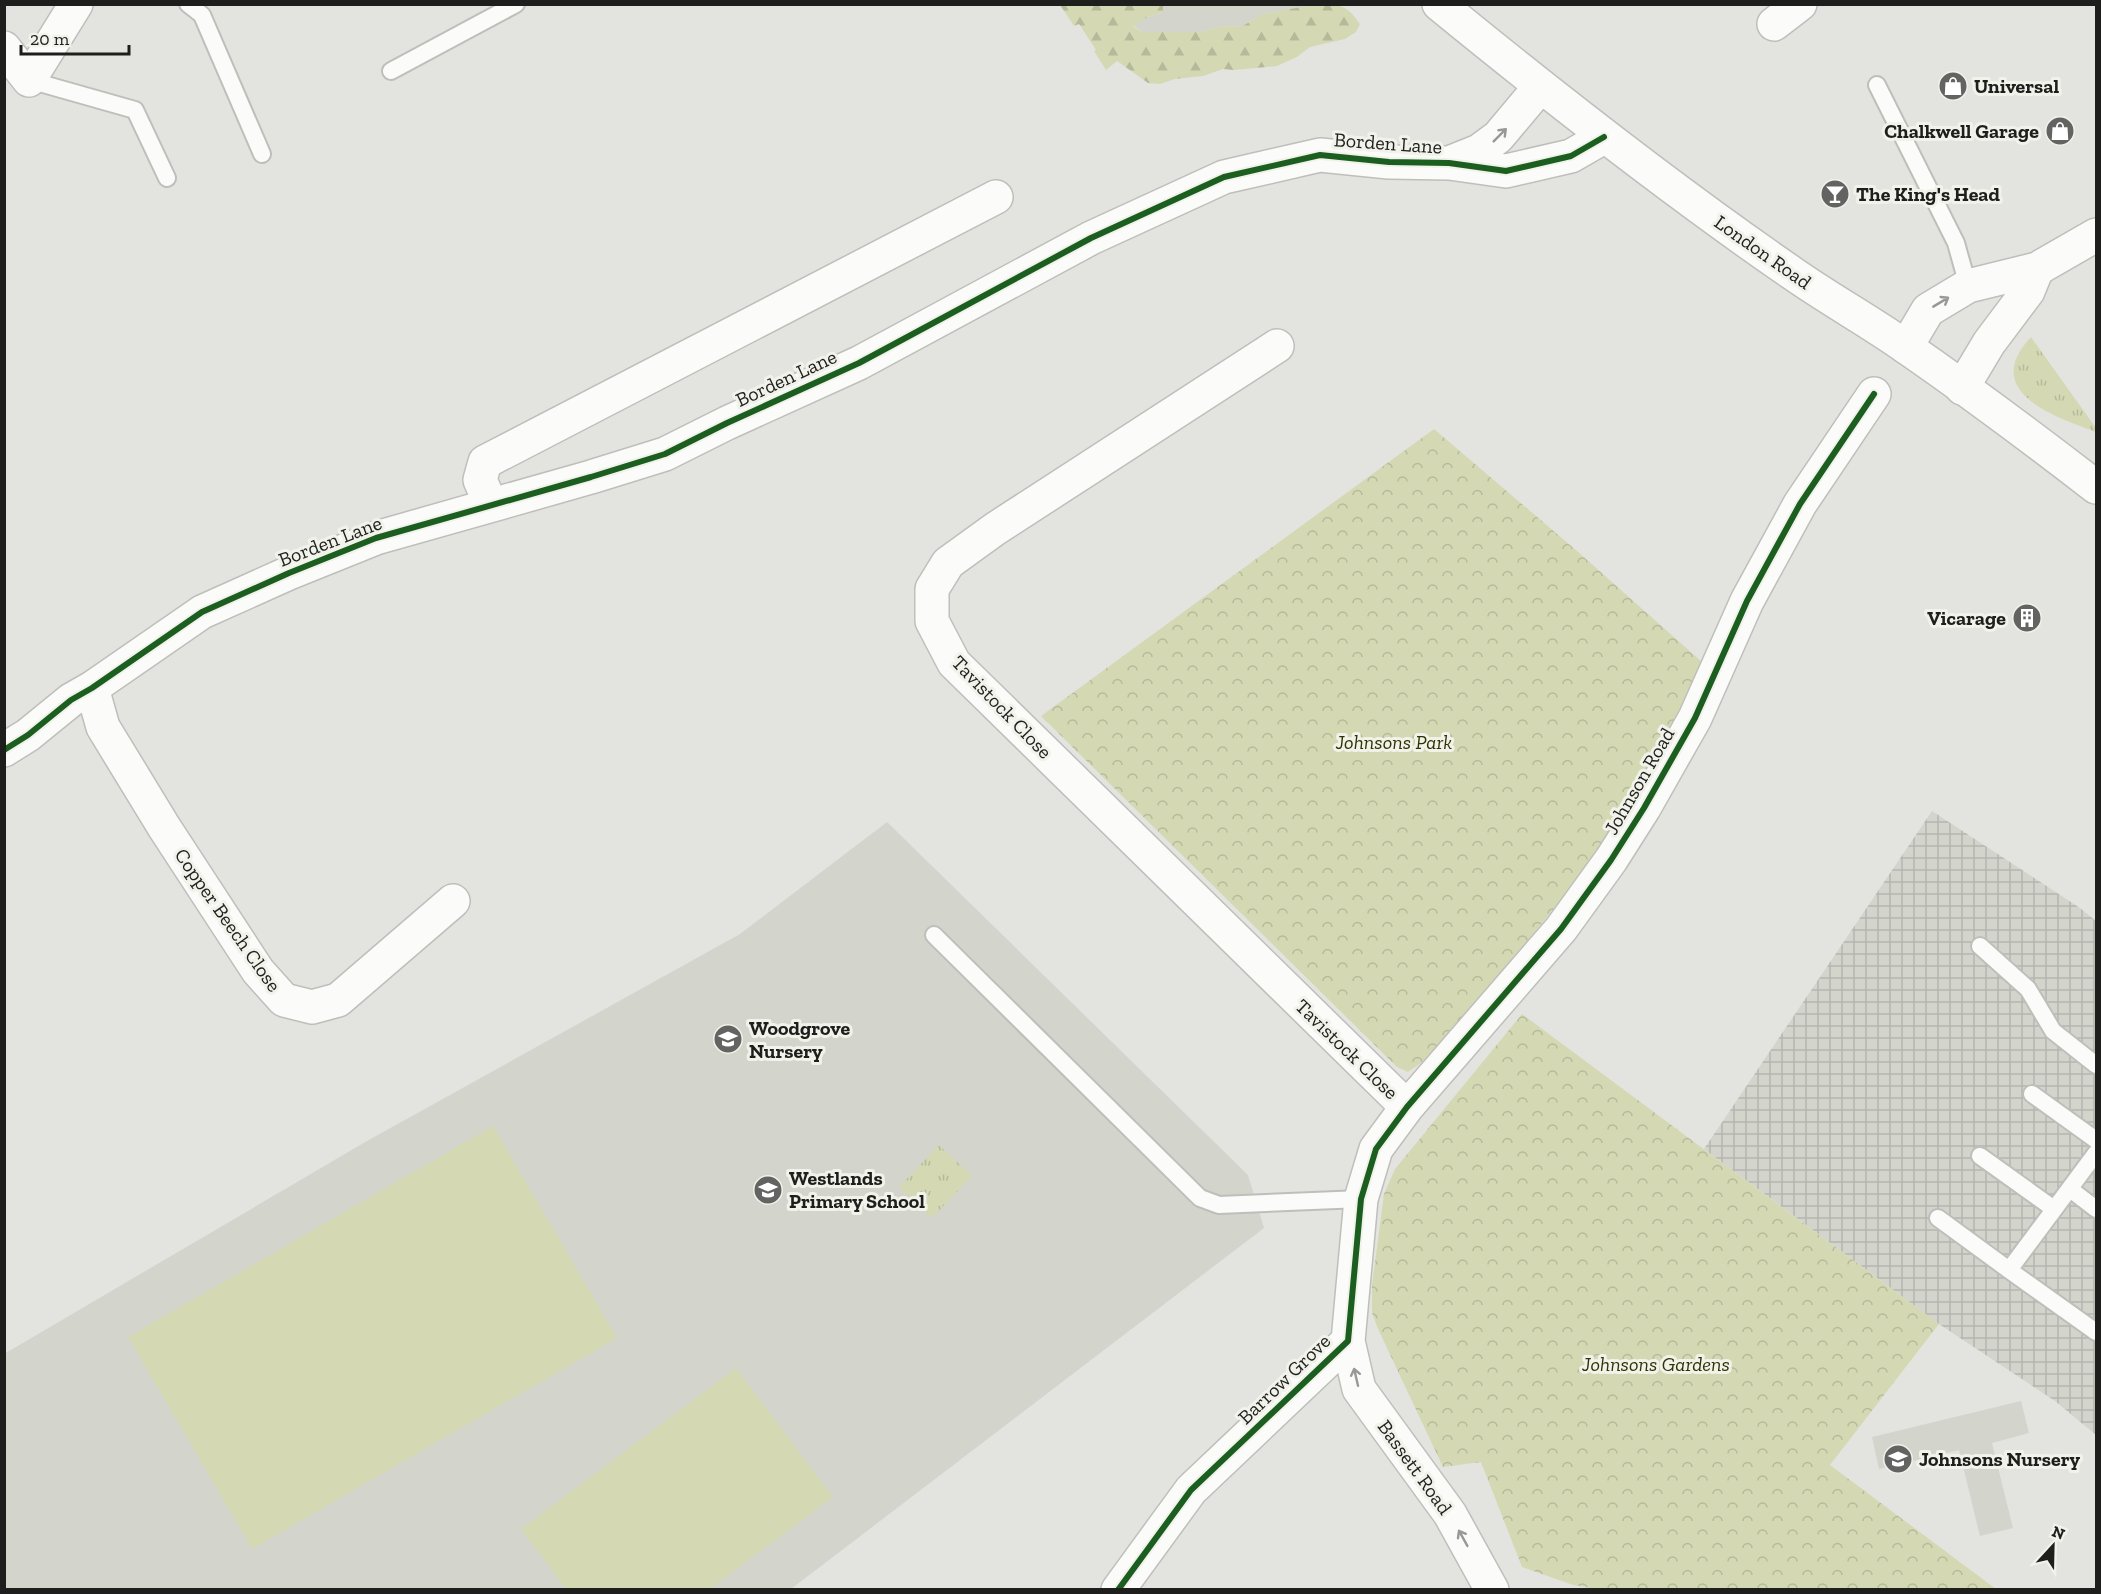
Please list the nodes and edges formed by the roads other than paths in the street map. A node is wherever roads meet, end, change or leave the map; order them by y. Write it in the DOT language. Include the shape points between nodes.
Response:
graph roads {
  1 [pos="76,4"];
  2 [pos="188,4"];
  3 [pos="516,4"];
  4 [pos="1439,4"];
  5 [pos="1800,4"];
  6 [pos="1774,24"];
  7 [pos="4,48"];
  8 [pos="391,71"];
  9 [pos="29,80"];
  10 [pos="1877,85"];
  11 [pos="1540,87"];
  12 [pos="1604,137"];
  13 [pos="262,154"];
  14 [pos="1449,163"];
  15 [pos="167,178"];
  16 [pos="996,197"];
  17 [pos="2097,235"];
  18 [pos="2037,269"];
  19 [pos="1968,286"];
  20 [pos="1277,346"];
  21 [pos="1906,347"];
  22 [pos="1962,388"];
  23 [pos="1874,394"];
  24 [pos="2097,487"];
  25 [pos="491,505"];
  26 [pos="92,688"];
  27 [pos="4,750"];
  28 [pos="453,901"];
  29 [pos="934,935"];
  30 [pos="1980,946"];
  31 [pos="2097,1065"];
  32 [pos="2032,1094"];
  33 [pos="1407,1107"];
  34 [pos="2097,1140"];
  35 [pos="1376,1149"];
  36 [pos="2097,1153"];
  37 [pos="1980,1156"];
  38 [pos="2070,1189"];
  39 [pos="1361,1200"];
  40 [pos="2054,1209"];
  41 [pos="2097,1209"];
  42 [pos="1938,1218"];
  43 [pos="2010,1270"];
  44 [pos="2097,1332"];
  45 [pos="1348,1341"];
  46 [pos="1118,1590"];
  47 [pos="1491,1590"];
  1 -- 9 [label="street"];
  2 -- 13 [label="lane" via="202,15"];
  3 -- 8 [label="lane"];
  4 -- 11 [label="street, London Road"];
  5 -- 6 [label="street"];
  7 -- 9 [label="street"];
  9 -- 15 [label="lane" via="135,110"];
  10 -- 19 [label="lane" via="1956,243"];
  11 -- 12 [label="street, London Road"];
  14 -- 11 [label="street, Borden Lane, one-way" via="1479,152 1498,137"];
  12 -- 14 [label="street, Borden Lane" via="1571,156 1506,171"];
  12 -- 21 [label="street, London Road" via="1793,274"];
  14 -- 25 [label="street, Borden Lane" via="1320,155 1224,177 1091,238 859,363 665,454"];
  16 -- 25 [label="street" via="485,462 480,480"];
  17 -- 18 [label="street"];
  18 -- 19 [label="street"];
  18 -- 22 [label="street" via="2028,291"];
  21 -- 19 [label="street, one-way" via="1928,310"];
  20 -- 33 [label="street, Tavistock Close" via="948,563 932,589 932,621 954,663"];
  21 -- 22 [label="street, London Road"];
  22 -- 24 [label="street, London Road"];
  23 -- 33 [label="street, Johnson Road" via="1800,504 1747,601 1695,718 1611,860 1561,929"];
  25 -- 26 [label="street, Borden Lane" via="376,538 202,612"];
  26 -- 27 [label="street, Borden Lane"];
  26 -- 28 [label="street, Copper Beech Close" via="103,727 164,827 258,971 284,1000 312,1007 338,1000"];
  29 -- 39 [label="lane" via="1200,1198 1219,1205"];
  30 -- 31 [label="lane" via="2028,989 2053,1031"];
  32 -- 34 [label="lane"];
  33 -- 35 [label="street, Johnson Road"];
  35 -- 39 [label="street, Barrow Grove"];
  36 -- 38 [label="lane"];
  37 -- 40 [label="lane"];
  38 -- 40 [label="lane"];
  38 -- 41 [label="lane"];
  39 -- 45 [label="street, Barrow Grove"];
  40 -- 43 [label="lane"];
  42 -- 43 [label="lane"];
  43 -- 44 [label="lane"];
  45 -- 46 [label="street, Barrow Grove" via="1191,1490"];
  47 -- 45 [label="street, Bassett Road, one-way" via="1450,1514 1359,1389"];
}
